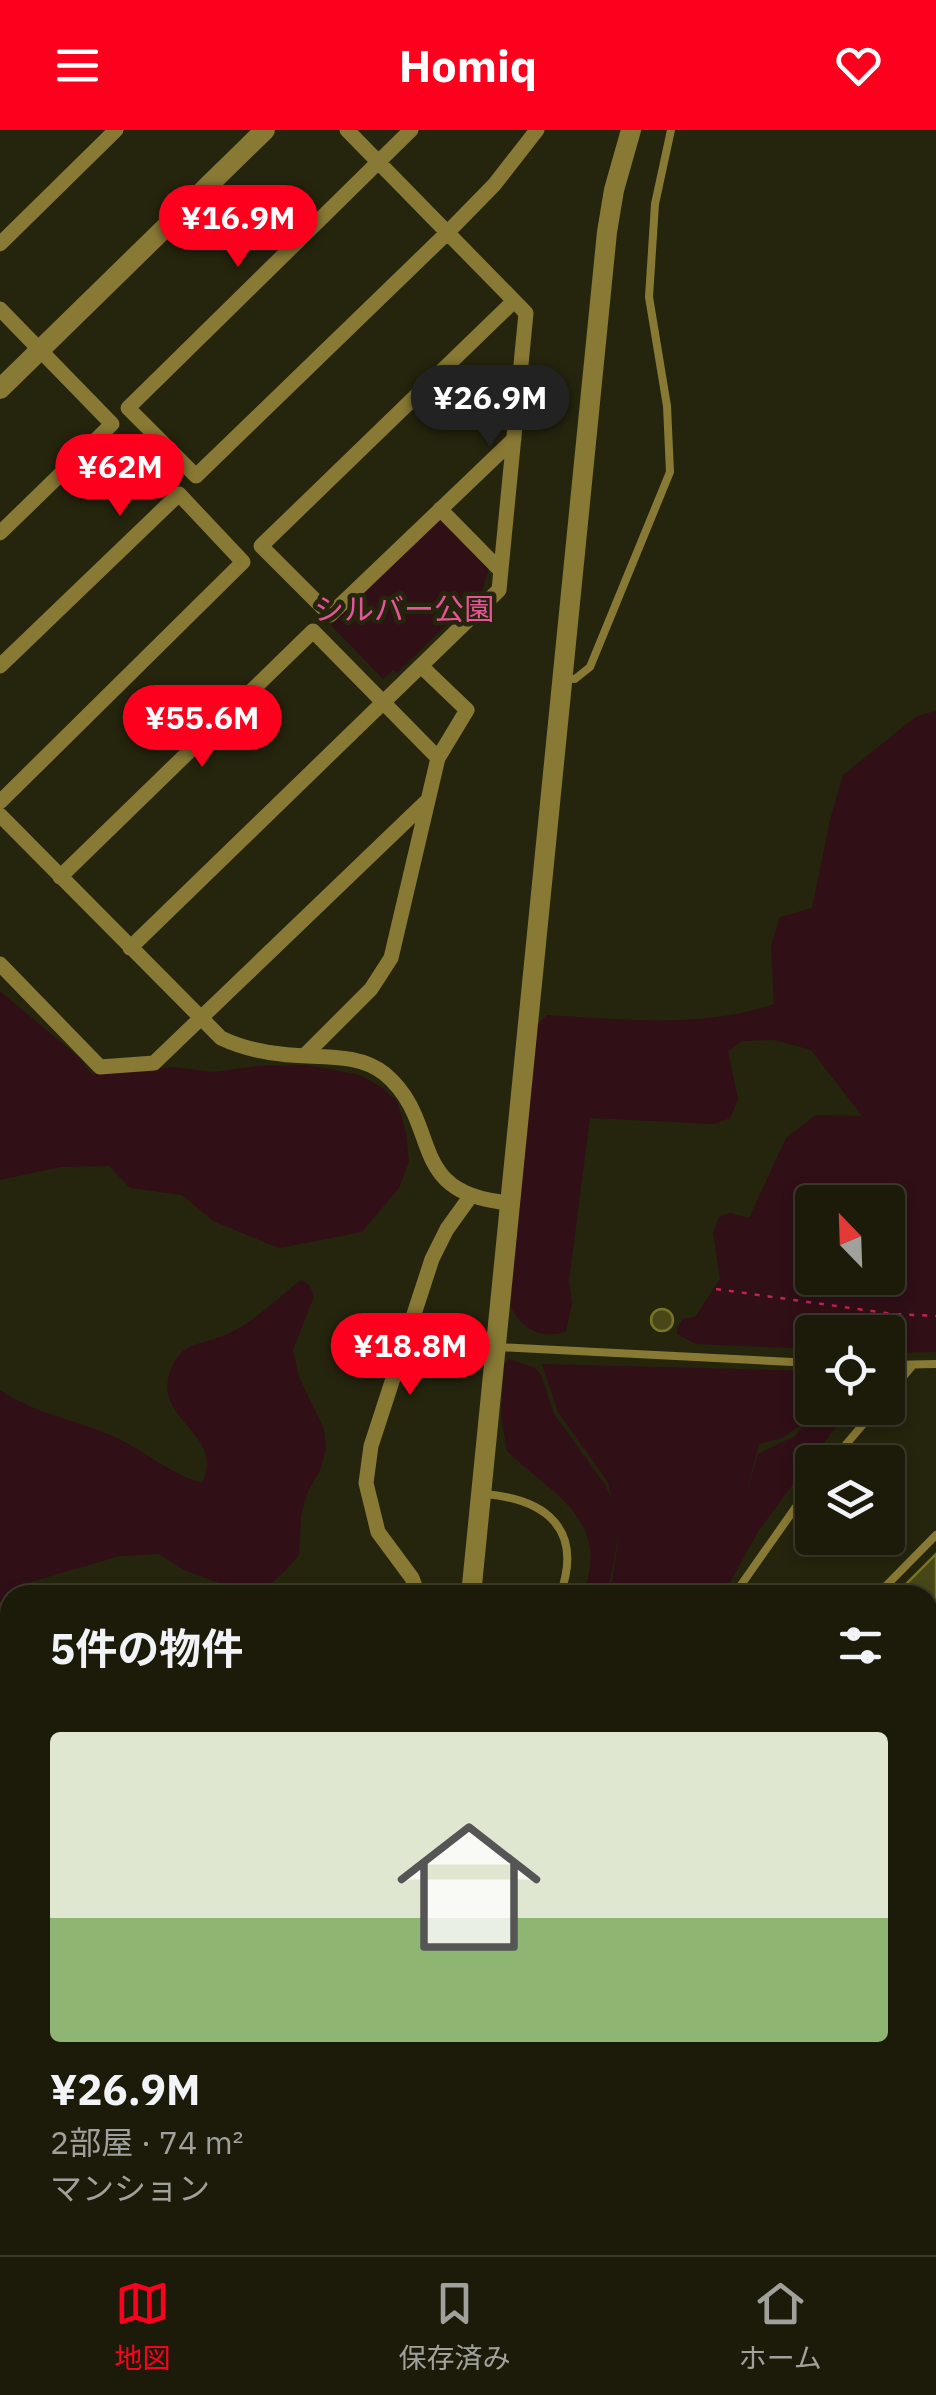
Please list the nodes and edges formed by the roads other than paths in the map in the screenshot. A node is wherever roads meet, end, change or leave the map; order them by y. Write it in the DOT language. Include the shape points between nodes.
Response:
graph roads {
  1 [pos="116,130"];
  2 [pos="265,130"];
  3 [pos="347,130"];
  4 [pos="411,130"];
  5 [pos="537,130"];
  6 [pos="631,130"];
  7 [pos="671,130"];
  8 [pos="380,164"];
  9 [pos="447,233"];
  10 [pos="0,244"];
  11 [pos="514,301"];
  12 [pos="0,309"];
  13 [pos="40,350"];
  14 [pos="0,389"];
  15 [pos="514,438"];
  16 [pos="440,509"];
  17 [pos="0,534"];
  18 [pos="501,570"];
  19 [pos="0,666"];
  20 [pos="421,666"];
  21 [pos="563,678"];
  22 [pos="384,702"];
  23 [pos="438,758"];
  24 [pos="428,800"];
  25 [pos="0,802"];
  26 [pos="0,815"];
  27 [pos="60,877"];
  28 [pos="130,948"];
  29 [pos="0,964"];
  30 [pos="201,1021"];
  31 [pos="304,1056"];
  32 [pos="470,1197"];
  33 [pos="510,1202"];
  34 [pos="496,1347"];
  35 [pos="795,1362"];
  36 [pos="905,1365"];
  37 [pos="913,1365"];
  38 [pos="935,1365"];
  39 [pos="905,1375"];
  40 [pos="863,1425"];
  41 [pos="845,1445"];
  42 [pos="482,1493"];
  43 [pos="795,1508"];
  44 [pos="936,1535"];
  45 [pos="414,1585"];
  46 [pos="472,1585"];
  47 [pos="562,1585"];
  48 [pos="741,1585"];
  49 [pos="887,1585"];
  1 -- 10 [label="street"];
  2 -- 13 [label="street"];
  3 -- 8 [label="street"];
  4 -- 8 [label="street"];
  5 -- 9 [label="street"];
  6 -- 21 [label="street" via="607,232"];
  7 -- 21 [label="lane" via="654,204 649,297 670,472 590,667"];
  8 -- 9 [label="street"];
  8 -- 9 [label="street" via="128,408 196,476"];
  9 -- 11 [label="street"];
  11 -- 15 [label="street" via="526,313"];
  11 -- 16 [label="street" via="261,546 330,615"];
  12 -- 13 [label="street"];
  13 -- 14 [label="street"];
  13 -- 17 [label="street" via="112,424"];
  15 -- 16 [label="street"];
  15 -- 18 [label="street"];
  16 -- 18 [label="street"];
  18 -- 20 [label="street" via="499,590"];
  19 -- 25 [label="street" via="179,494 244,562"];
  20 -- 22 [label="street"];
  20 -- 23 [label="street" via="466,710"];
  21 -- 33 [label="street"];
  22 -- 23 [label="street"];
  22 -- 27 [label="street" via="313,631"];
  22 -- 28 [label="street"];
  23 -- 24 [label="street"];
  24 -- 30 [label="street"];
  24 -- 31 [label="street" via="385,972"];
  26 -- 27 [label="street"];
  27 -- 28 [label="street"];
  28 -- 30 [label="street"];
  29 -- 30 [label="street" via="100,1066 154,1063"];
  30 -- 31 [label="street" via="238,1046"];
  31 -- 32 [label="street" via="356,1060 382,1072 406,1099 444,1177"];
  32 -- 33 [label="street"];
  32 -- 45 [label="street" via="432,1259 371,1446 366,1483 378,1532"];
  33 -- 34 [label="street"];
  34 -- 35 [label="lane"];
  34 -- 42 [label="street"];
  36 -- 37 [label="lane"];
  37 -- 38 [label="lane"];
  37 -- 39 [label="lane"];
  40 -- 41 [label="lane"];
  42 -- 46 [label="street"];
  42 -- 47 [label="lane" via="527,1500 551,1517 567,1559"];
  43 -- 48 [label="lane"];
  44 -- 49 [label="lane"];
}
